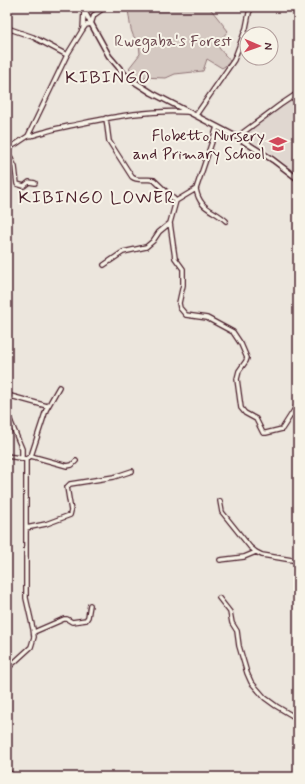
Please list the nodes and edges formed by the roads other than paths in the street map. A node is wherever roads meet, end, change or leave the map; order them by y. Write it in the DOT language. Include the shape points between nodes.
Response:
graph roads {
  1 [pos="105,7"];
  2 [pos="252,7"];
  3 [pos="83,9"];
  4 [pos="90,24"];
  5 [pos="7,28"];
  6 [pos="83,29"];
  7 [pos="67,55"];
  8 [pos="298,93"];
  9 [pos="191,112"];
  10 [pos="196,115"];
  11 [pos="106,118"];
  12 [pos="217,127"];
  13 [pos="28,136"];
  14 [pos="237,137"];
  15 [pos="7,150"];
  16 [pos="298,179"];
  17 [pos="35,183"];
  18 [pos="196,190"];
  19 [pos="176,202"];
  20 [pos="226,221"];
  21 [pos="170,223"];
  22 [pos="104,265"];
  23 [pos="59,387"];
  24 [pos="7,395"];
  25 [pos="298,404"];
  26 [pos="47,406"];
  27 [pos="7,413"];
  28 [pos="7,456"];
  29 [pos="32,456"];
  30 [pos="24,459"];
  31 [pos="76,461"];
  32 [pos="132,472"];
  33 [pos="220,501"];
  34 [pos="26,528"];
  35 [pos="256,552"];
  36 [pos="220,560"];
  37 [pos="298,561"];
  38 [pos="219,598"];
  39 [pos="90,605"];
  40 [pos="34,632"];
  41 [pos="7,668"];
  42 [pos="298,719"];
  43 [pos="7,769"];
  44 [pos="12,777"];
  1 -- 4 [label="street" via="94,15"];
  2 -- 10 [label="street" via="234,60"];
  3 -- 4 [label="main road"];
  3 -- 6 [label="street"];
  4 -- 6 [label="street"];
  4 -- 9 [label="main road" via="109,56 128,77 152,93"];
  5 -- 7 [label="street" via="33,37"];
  6 -- 7 [label="street"];
  7 -- 13 [label="street"];
  8 -- 14 [label="street"];
  9 -- 10 [label="main road"];
  9 -- 11 [label="street" via="155,112"];
  10 -- 12 [label="main road"];
  11 -- 13 [label="street"];
  11 -- 19 [label="street" via="109,141 132,177 136,180 154,180"];
  12 -- 14 [label="main road"];
  12 -- 18 [label="street"];
  13 -- 15 [label="street"];
  14 -- 16 [label="main road"];
  15 -- 17 [label="street" via="15,167 17,184 24,186 29,182"];
  18 -- 19 [label="street"];
  18 -- 20 [label="street" via="203,205"];
  19 -- 21 [label="street"];
  21 -- 22 [label="street" via="144,248 123,252"];
  21 -- 25 [label="street" via="175,258 183,269 180,308 186,315 207,318 233,332 246,354 246,361 239,371 237,380 243,410 256,419 263,433 266,433 282,429"];
  23 -- 26 [label="street"];
  24 -- 26 [label="street"];
  26 -- 29 [label="street"];
  27 -- 30 [label="street"];
  28 -- 30 [label="street"];
  29 -- 30 [label="street"];
  29 -- 31 [label="street" via="67,466"];
  30 -- 34 [label="street"];
  32 -- 34 [label="street" via="70,484 67,487 70,515"];
  33 -- 35 [label="street" via="222,512"];
  34 -- 40 [label="street" via="26,598"];
  35 -- 36 [label="street" via="244,557"];
  35 -- 37 [label="street"];
  38 -- 42 [label="street" via="230,612 237,630 239,646 251,682 265,698"];
  39 -- 40 [label="street" via="86,620 72,622 64,619"];
  40 -- 41 [label="street" via="31,647"];
  43 -- 44 [label="street"];
}
